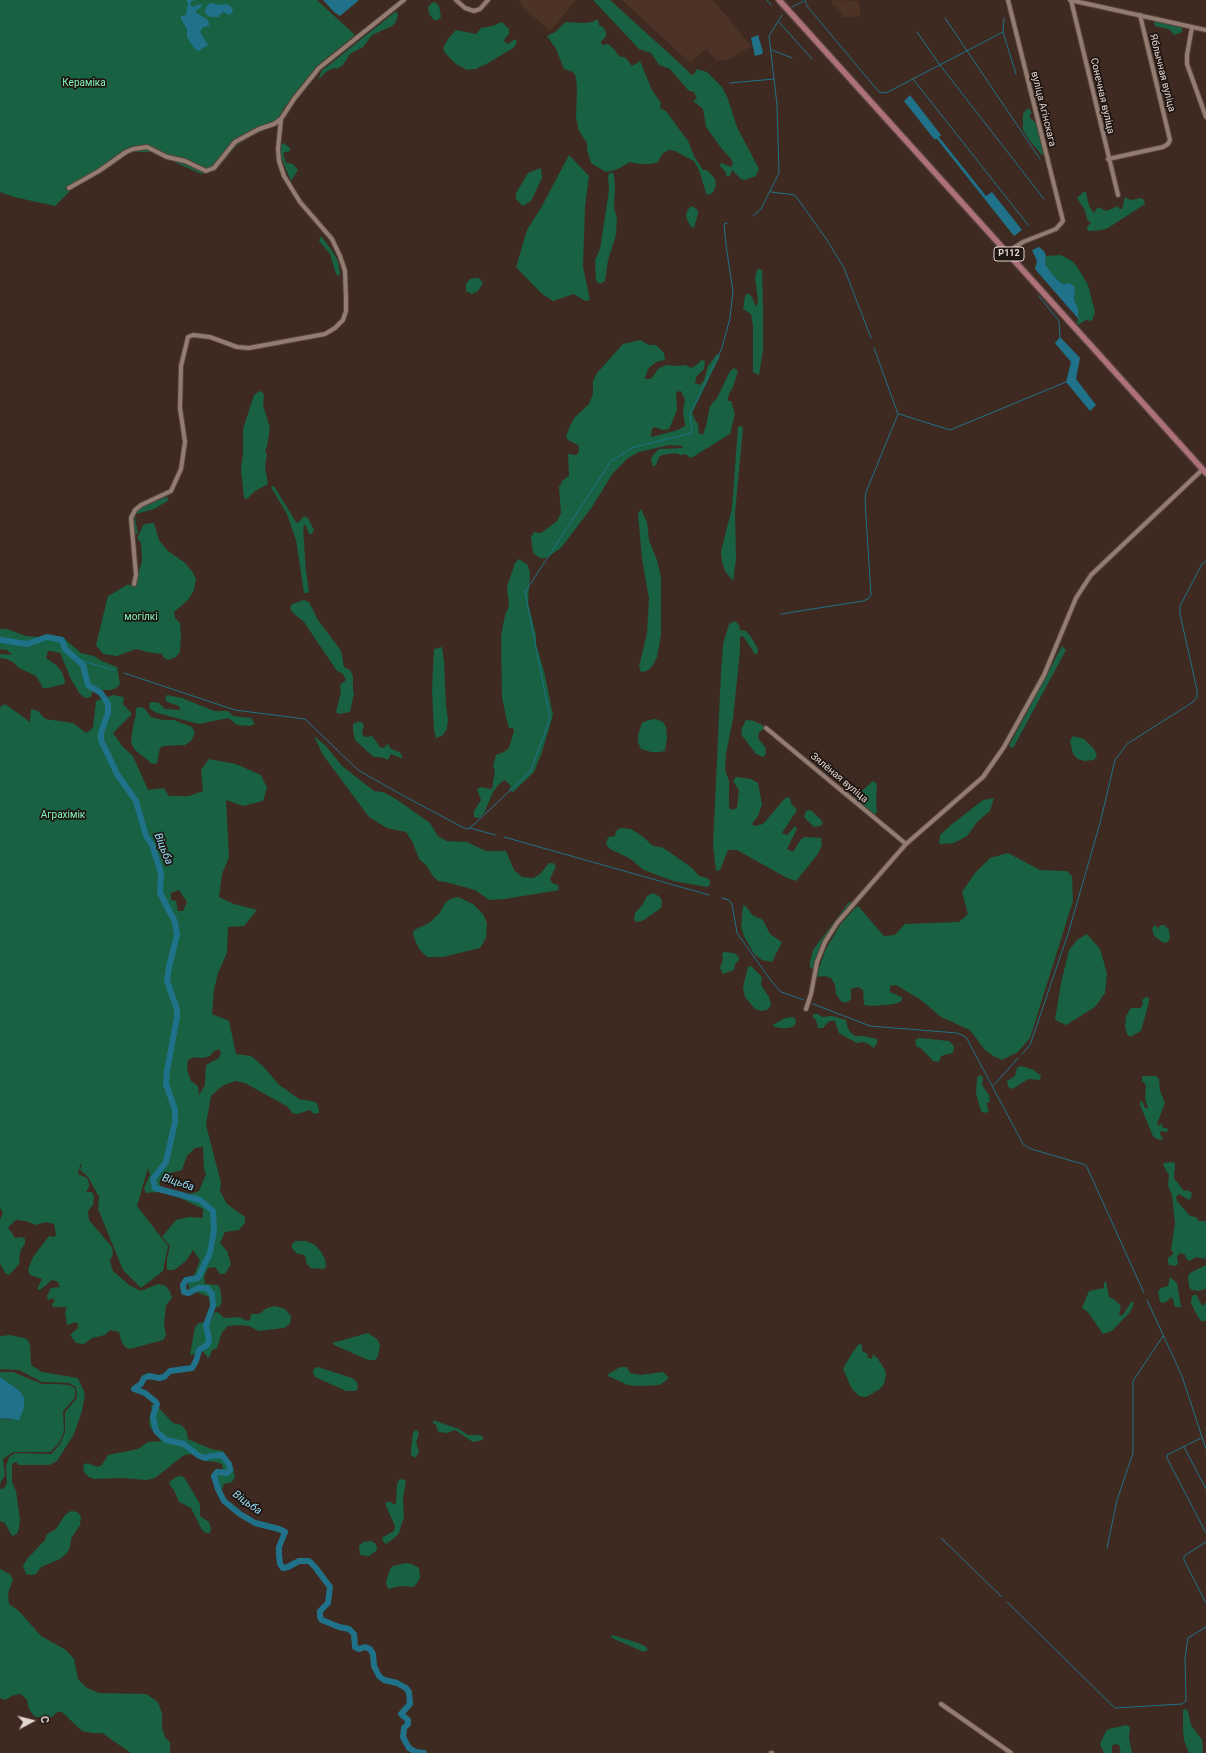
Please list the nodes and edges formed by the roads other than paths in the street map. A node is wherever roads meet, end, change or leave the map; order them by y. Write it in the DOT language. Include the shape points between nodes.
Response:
graph roads {
  1 [pos="404,0"];
  2 [pos="456,0"];
  3 [pos="488,0"];
  4 [pos="780,0"];
  5 [pos="1008,0"];
  6 [pos="1070,0"];
  7 [pos="1140,15"];
  8 [pos="1192,27"];
  9 [pos="1206,30"];
  10 [pos="1206,117"];
  11 [pos="281,118"];
  12 [pos="1108,159"];
  13 [pos="69,188"];
  14 [pos="1118,195"];
  15 [pos="1007,252"];
  16 [pos="1204,471"];
  17 [pos="134,584"];
  18 [pos="766,728"];
  19 [pos="906,844"];
  20 [pos="806,1008"];
  21 [pos="941,1704"];
  22 [pos="1011,1753"];
  1 -- 11 [label="street" via="319,68"];
  2 -- 3 [label="street" via="465,8 474,11 480,9"];
  4 -- 15 [label="main road, Р112"];
  5 -- 15 [label="street, вуліца Агінскага" via="1063,221 1056,229 1023,242"];
  6 -- 7 [label="street"];
  6 -- 12 [label="street, Сонечная вуліца"];
  7 -- 8 [label="street"];
  7 -- 12 [label="street, Яблычная вуліца" via="1169,135 1168,144 1163,148"];
  8 -- 9 [label="street"];
  8 -- 10 [label="street" via="1187,64"];
  11 -- 13 [label="street" via="274,124 235,142 214,168 206,171 147,147 126,152"];
  11 -- 17 [label="street" via="278,149 284,176 300,202 332,239 340,256 345,271 346,311 343,320 325,334 249,348 237,347 210,337 188,337 181,366 180,408 185,442 181,469 171,492 141,505 131,518 136,575"];
  12 -- 14 [label="street, Сонечная вуліца"];
  15 -- 16 [label="main road, Р112"];
  16 -- 19 [label="street" via="1092,575 1076,598 1044,675 1004,747 983,777"];
  18 -- 19 [label="street, Зялёная вуліца"];
  19 -- 20 [label="street" via="837,923 825,942 816,962"];
  21 -- 22 [label="street"];
}
